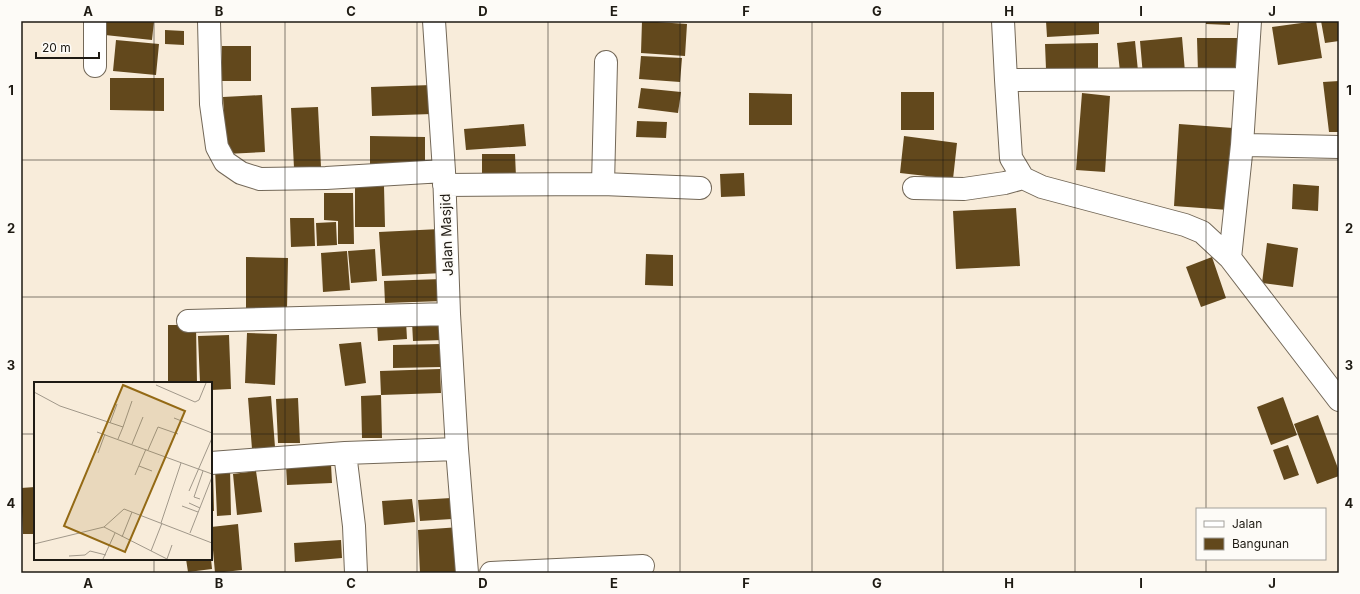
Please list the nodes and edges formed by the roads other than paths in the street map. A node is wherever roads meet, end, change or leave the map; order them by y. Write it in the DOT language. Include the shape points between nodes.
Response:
graph roads {
  1 [pos="95,21"];
  2 [pos="209,21"];
  3 [pos="434,21"];
  4 [pos="1003,21"];
  5 [pos="1250,21"];
  6 [pos="606,62"];
  7 [pos="95,66"];
  8 [pos="1246,79"];
  9 [pos="1006,80"];
  10 [pos="1242,145"];
  11 [pos="1339,147"];
  12 [pos="444,178"];
  13 [pos="1024,178"];
  14 [pos="604,184"];
  15 [pos="700,188"];
  16 [pos="914,188"];
  17 [pos="1230,258"];
  18 [pos="449,314"];
  19 [pos="188,321"];
  20 [pos="1339,400"];
  21 [pos="457,449"];
  22 [pos="345,453"];
  23 [pos="212,463"];
  24 [pos="643,566"];
  25 [pos="356,573"];
  26 [pos="468,573"];
  27 [pos="491,573"];
  1 -- 7 [label="street"];
  2 -- 12 [label="street" via="211,104 217,146 225,162 241,173 260,179"];
  3 -- 12 [label="street, Jalan Masjid"];
  4 -- 9 [label="street"];
  5 -- 8 [label="street"];
  6 -- 14 [label="street"];
  8 -- 9 [label="street"];
  8 -- 10 [label="street"];
  9 -- 13 [label="street" via="1011,158"];
  10 -- 11 [label="street"];
  10 -- 17 [label="street"];
  12 -- 14 [label="street"];
  12 -- 18 [label="street, Jalan Masjid"];
  13 -- 16 [label="street" via="964,189"];
  13 -- 17 [label="street" via="1057,192 1185,225 1202,232"];
  14 -- 15 [label="street"];
  17 -- 20 [label="street"];
  18 -- 19 [label="street"];
  18 -- 21 [label="street, Jalan Masjid"];
  21 -- 22 [label="street"];
  21 -- 26 [label="street, Jalan Masjid"];
  22 -- 23 [label="street"];
  22 -- 25 [label="street" via="354,526"];
  24 -- 27 [label="street"];
}
